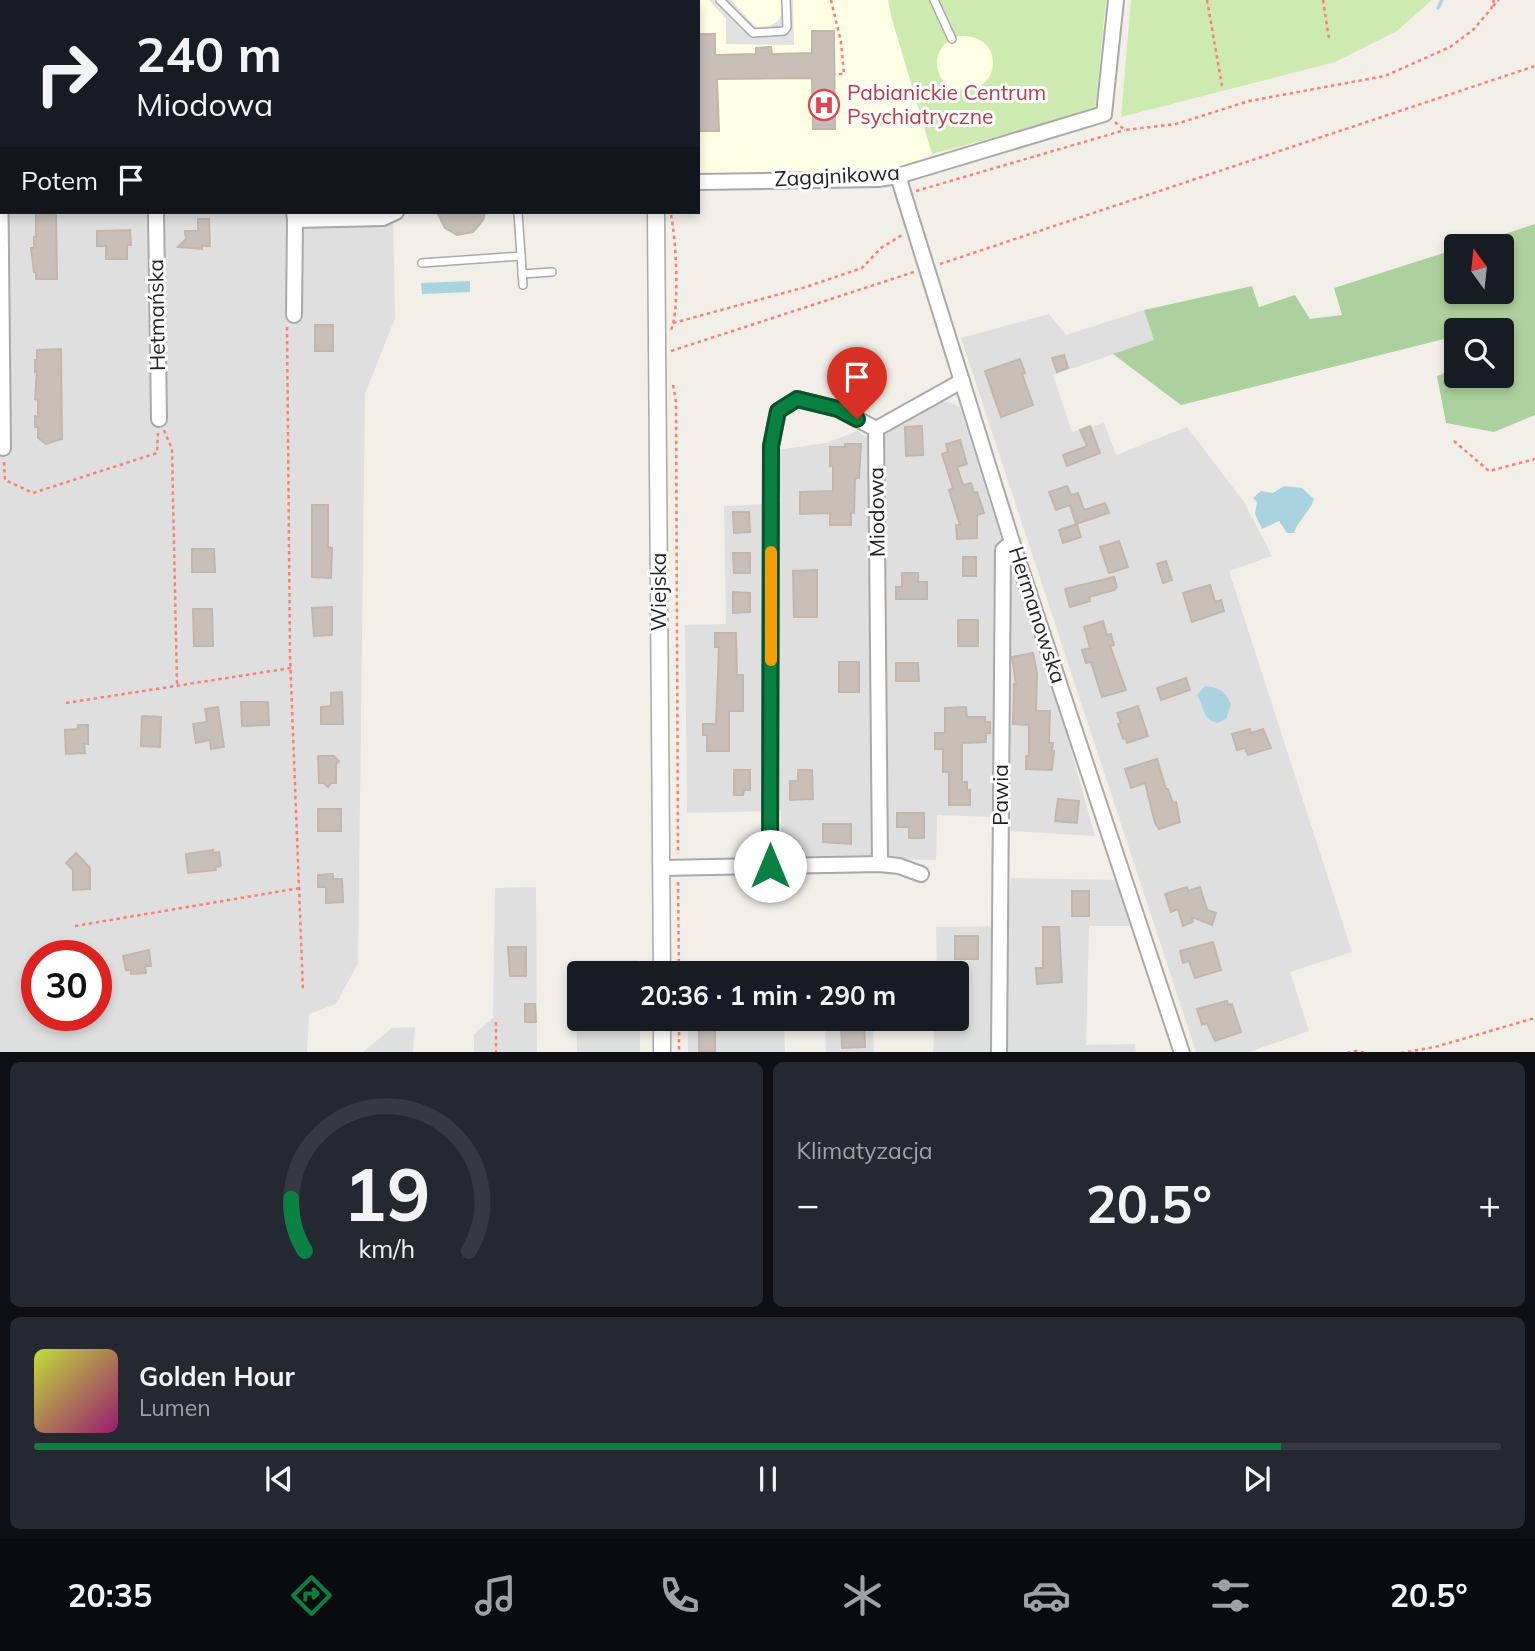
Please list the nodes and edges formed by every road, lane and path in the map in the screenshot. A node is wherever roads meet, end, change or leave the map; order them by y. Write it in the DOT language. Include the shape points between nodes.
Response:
graph roads {
  1 [pos="720,0"];
  2 [pos="786,0"];
  3 [pos="831,0"];
  4 [pos="933,0"];
  5 [pos="1116,0"];
  6 [pos="1207,0"];
  7 [pos="1323,0"];
  8 [pos="1493,0"];
  9 [pos="1499,0"];
  10 [pos="1491,9"];
  11 [pos="952,39"];
  12 [pos="1329,39"];
  13 [pos="1535,66"];
  14 [pos="835,74"];
  15 [pos="1222,86"];
  16 [pos="1104,114"];
  17 [pos="1125,130"];
  18 [pos="898,176"];
  19 [pos="700,182"];
  20 [pos="904,194"];
  21 [pos="1,214"];
  22 [pos="156,214"];
  23 [pos="392,214"];
  24 [pos="518,214"];
  25 [pos="656,214"];
  26 [pos="670,214"];
  27 [pos="294,216"];
  28 [pos="913,228"];
  29 [pos="521,256"];
  30 [pos="422,263"];
  31 [pos="926,268"];
  32 [pos="552,272"];
  33 [pos="522,274"];
  34 [pos="523,285"];
  35 [pos="290,318"];
  36 [pos="674,322"];
  37 [pos="670,333"];
  38 [pos="670,342"];
  39 [pos="672,381"];
  40 [pos="962,382"];
  41 [pos="159,419"];
  42 [pos="876,429"];
  43 [pos="1454,441"];
  44 [pos="3,449"];
  45 [pos="1535,459"];
  46 [pos="1012,542"];
  47 [pos="291,668"];
  48 [pos="177,684"];
  49 [pos="66,703"];
  50 [pos="880,864"];
  51 [pos="770,866"];
  52 [pos="661,868"];
  53 [pos="678,868"];
  54 [pos="921,873"];
  55 [pos="300,888"];
  56 [pos="75,926"];
  57 [pos="662,961"];
  58 [pos="679,961"];
  59 [pos="303,990"];
  60 [pos="1535,1017"];
  61 [pos="496,1022"];
  62 [pos="662,1031"];
  63 [pos="679,1031"];
  64 [pos="496,1052"];
  65 [pos="662,1052"];
  66 [pos="679,1052"];
  67 [pos="999,1052"];
  68 [pos="1182,1052"];
  69 [pos="1347,1052"];
  70 [pos="1368,1052"];
  71 [pos="1401,1052"];
  1 -- 2 [label="lane" via="753,33 785,31"];
  3 -- 14 [label="path" via="844,74"];
  4 -- 11 [label="lane"];
  5 -- 16 [label="street"];
  6 -- 15 [label="path"];
  7 -- 12 [label="path"];
  8 -- 10 [label="path"];
  9 -- 10 [label="path"];
  10 -- 17 [label="path" via="1450,47 1385,76 1249,101 1176,124"];
  13 -- 31 [label="path"];
  16 -- 17 [label="path"];
  16 -- 18 [label="street, Zagajnikowa"];
  17 -- 20 [label="path"];
  18 -- 19 [label="street, Zagajnikowa"];
  18 -- 20 [label="street, Hermanowska"];
  20 -- 28 [label="street, Hermanowska"];
  21 -- 44 [label="street"];
  22 -- 41 [label="street, Hetmańska"];
  23 -- 27 [label="street" via="383,218"];
  24 -- 29 [label="lane"];
  25 -- 52 [label="street, Wiejska"];
  26 -- 36 [label="path"];
  27 -- 35 [label="street"];
  28 -- 31 [label="street, Hermanowska"];
  28 -- 36 [label="path" via="881,248 862,268"];
  29 -- 30 [label="lane"];
  29 -- 33 [label="lane"];
  31 -- 38 [label="path" via="670,351"];
  31 -- 40 [label="street, Hermanowska"];
  32 -- 33 [label="lane"];
  33 -- 34 [label="lane"];
  35 -- 47 [label="path"];
  36 -- 37 [label="path"];
  39 -- 53 [label="path" via="676,402"];
  40 -- 42 [label="street"];
  40 -- 46 [label="street, Hermanowska"];
  41 -- 44 [label="path" via="157,453 33,493 5,481"];
  41 -- 48 [label="path" via="172,449"];
  42 -- 50 [label="street, Miodowa"];
  42 -- 51 [label="street" via="838,409 797,399 778,411 771,446"];
  43 -- 45 [label="path" via="1489,471"];
  46 -- 67 [label="street, Pawia" via="1003,550"];
  46 -- 68 [label="street, Hermanowska"];
  47 -- 48 [label="path"];
  47 -- 55 [label="path"];
  48 -- 49 [label="path"];
  50 -- 51 [label="street"];
  50 -- 54 [label="street"];
  51 -- 53 [label="street"];
  52 -- 53 [label="street"];
  52 -- 57 [label="street, Wiejska"];
  53 -- 58 [label="path"];
  55 -- 56 [label="path"];
  55 -- 59 [label="path"];
  60 -- 71 [label="path" via="1435,1047"];
  61 -- 64 [label="path"];
  62 -- 65 [label="street"];
  63 -- 66 [label="path"];
  69 -- 70 [label="path"];
}
